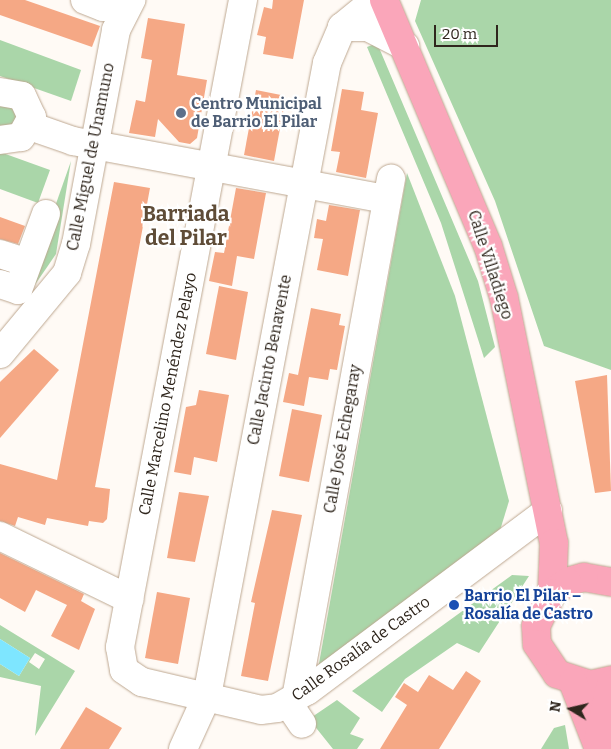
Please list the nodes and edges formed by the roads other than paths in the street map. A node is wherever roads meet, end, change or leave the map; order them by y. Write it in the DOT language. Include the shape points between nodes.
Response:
graph roads {
  1 [pos="85,0"];
  2 [pos="243,0"];
  3 [pos="375,0"];
  4 [pos="384,0"];
  5 [pos="121,2"];
  6 [pos="342,27"];
  7 [pos="405,46"];
  8 [pos="0,92"];
  9 [pos="30,126"];
  10 [pos="0,140"];
  11 [pos="93,144"];
  12 [pos="211,167"];
  13 [pos="304,184"];
  14 [pos="46,214"];
  15 [pos="0,254"];
  16 [pos="28,263"];
  17 [pos="0,284"];
  18 [pos="0,354"];
  19 [pos="548,511"];
  20 [pos="0,536"];
  21 [pos="554,543"];
  22 [pos="584,577"];
  23 [pos="611,582"];
  24 [pos="552,593"];
  25 [pos="129,599"];
  26 [pos="611,680"];
  27 [pos="573,682"];
  28 [pos="611,684"];
  29 [pos="207,696"];
  30 [pos="295,708"];
  31 [pos="599,745"];
  32 [pos="183,749"];
  1 -- 5 [label="street, Calle Miguel de Unamuno" via="103,6"];
  2 -- 12 [label="street, Calle Marcelino Menéndez Pelayo"];
  3 -- 6 [label="street, Calle Jacinto Benavente"];
  4 -- 7 [label="highway, Calle Villadiego"];
  5 -- 11 [label="street, Calle Miguel de Unamuno"];
  6 -- 7 [label="street" via="368,27"];
  6 -- 13 [label="street, Calle Jacinto Benavente" via="327,63"];
  7 -- 19 [label="highway, Calle Villadiego" via="488,246 504,298"];
  8 -- 9 [label="street" via="15,92 27,102"];
  9 -- 10 [label="street" via="21,137"];
  9 -- 11 [label="street"];
  11 -- 12 [label="street"];
  11 -- 18 [label="street, Calle Miguel de Unamuno" via="76,244 67,272"];
  12 -- 13 [label="street"];
  12 -- 25 [label="street, Calle Marcelino Menéndez Pelayo"];
  13 -- 29 [label="street, Calle Jacinto Benavente"];
  13 -- 30 [label="street, Calle José Echegaray" via="389,189"];
  14 -- 16 [label="street, Calle Miguel de Unamuno"];
  15 -- 16 [label="street"];
  16 -- 17 [label="street, Calle Miguel de Unamuno" via="18,290"];
  19 -- 21 [label="highway, Calle Villadiego"];
  19 -- 30 [label="street, Calle Rosalía de Castro"];
  20 -- 25 [label="street"];
  21 -- 22 [label="highway"];
  21 -- 24 [label="highway, Calle Villadiego"];
  22 -- 23 [label="highway"];
  22 -- 24 [label="highway"];
  24 -- 27 [label="highway" via="541,608 537,644 557,674"];
  25 -- 29 [label="street, Calle Marcelino Menéndez Pelayo" via="120,647 124,670 142,682"];
  26 -- 27 [label="highway" via="590,685"];
  27 -- 31 [label="highway"];
  28 -- 31 [label="highway"];
  29 -- 30 [label="street, Calle Rosalía de Castro" via="261,710"];
  29 -- 32 [label="street"];
}
